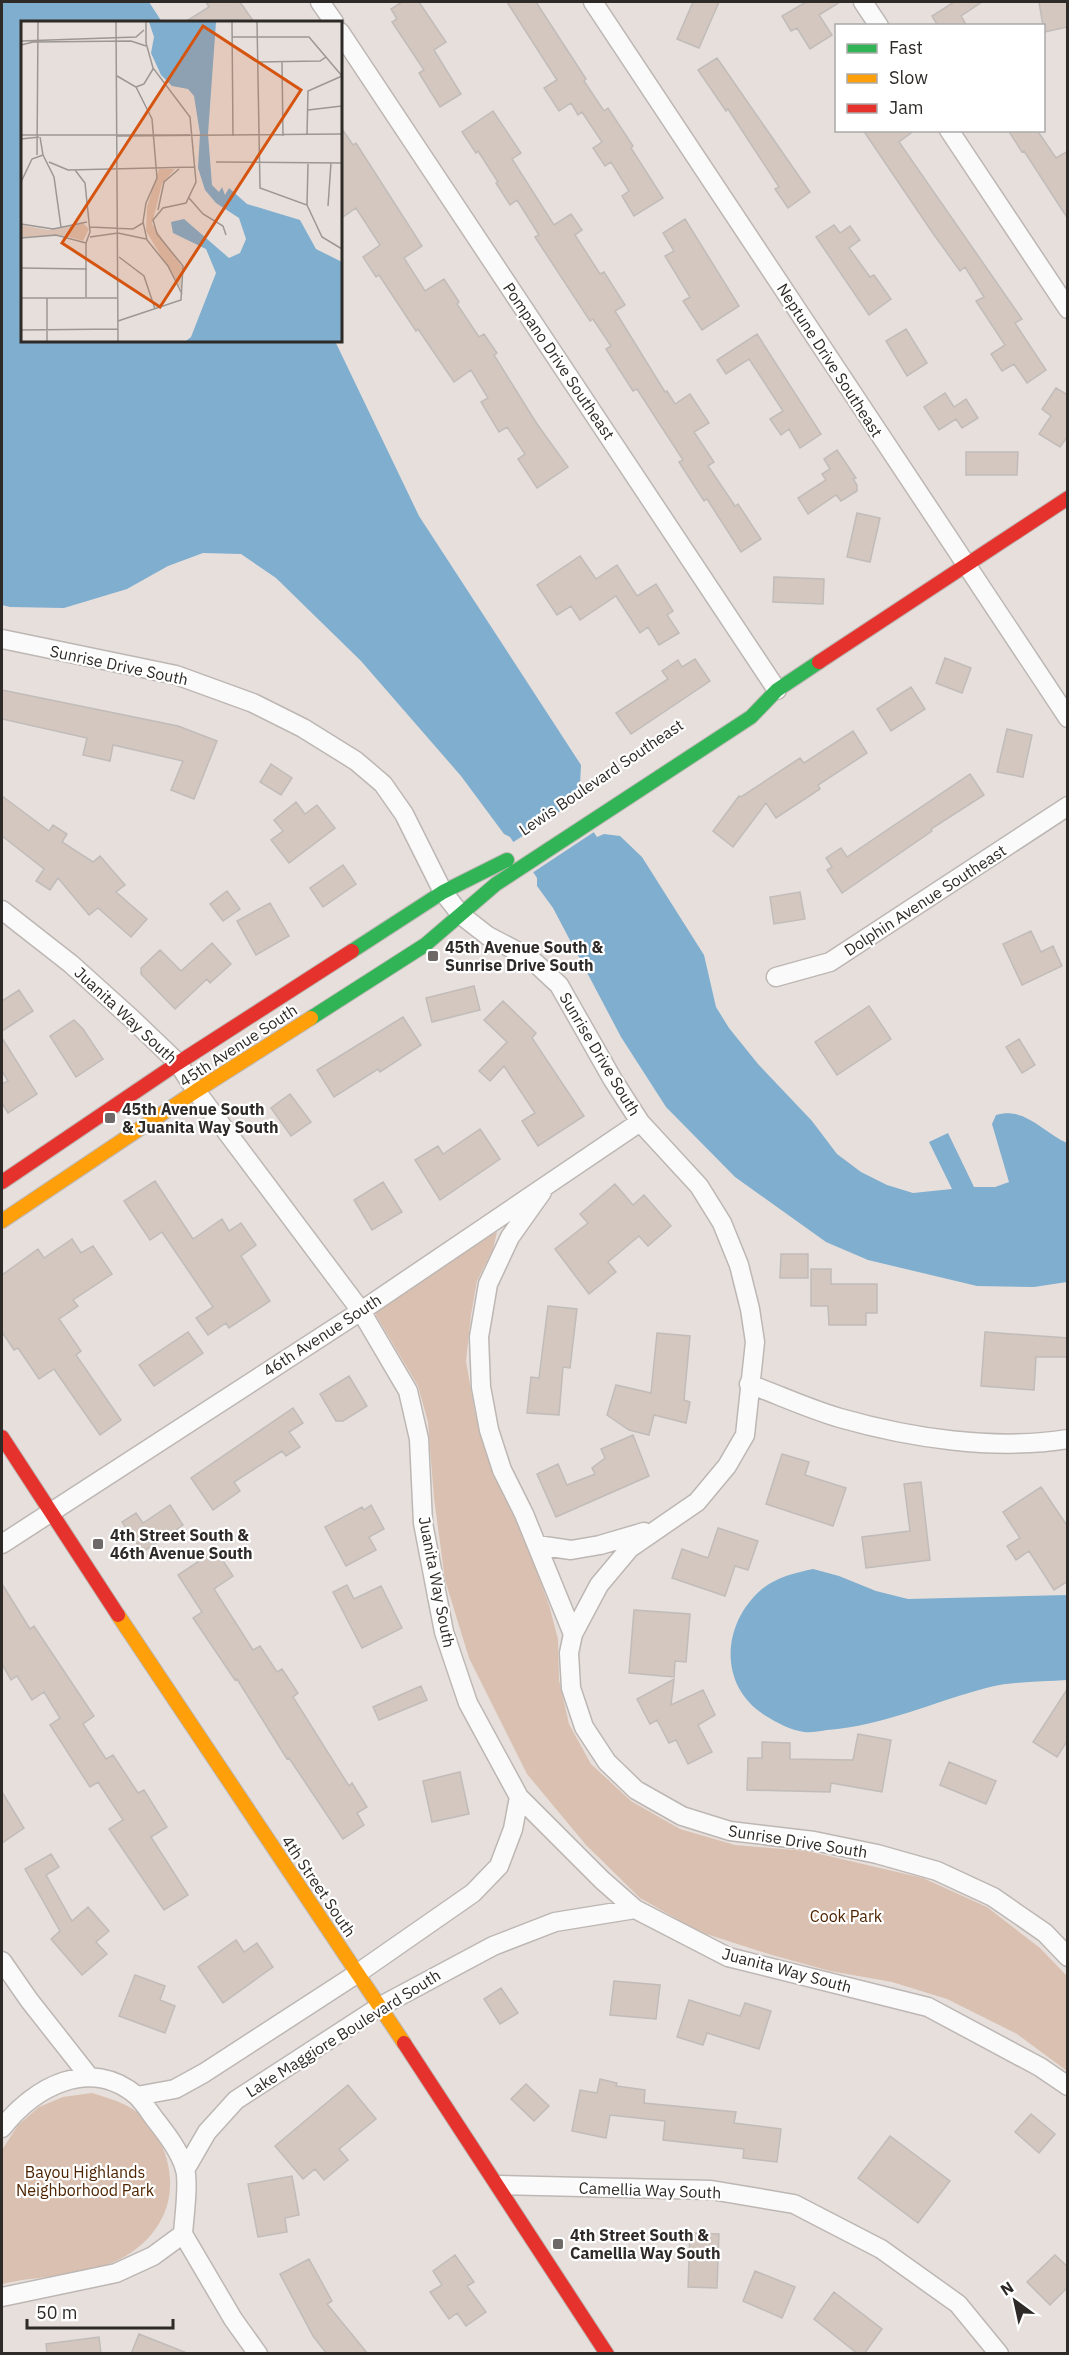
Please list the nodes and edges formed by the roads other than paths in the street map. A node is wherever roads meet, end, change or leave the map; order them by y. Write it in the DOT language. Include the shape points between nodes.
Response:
graph roads {
  1 [pos="320,2"];
  2 [pos="595,2"];
  3 [pos="863,2"];
  4 [pos="333,21"];
  5 [pos="878,24"];
  6 [pos="342,35"];
  7 [pos="950,132"];
  8 [pos="1068,309"];
  9 [pos="1068,498"];
  10 [pos="965,564"];
  11 [pos="2,639"];
  12 [pos="777,690"];
  13 [pos="744,702"];
  14 [pos="1068,718"];
  15 [pos="1068,806"];
  16 [pos="522,858"];
  17 [pos="443,892"];
  18 [pos="2,910"];
  19 [pos="461,915"];
  20 [pos="776,977"];
  21 [pos="178,1063"];
  22 [pos="196,1090"];
  23 [pos="640,1122"];
  24 [pos="550,1181"];
  25 [pos="2,1182"];
  26 [pos="2,1221"];
  27 [pos="361,1311"];
  28 [pos="750,1384"];
  29 [pos="2,1437"];
  30 [pos="1068,1440"];
  31 [pos="50,1513"];
  32 [pos="658,1528"];
  33 [pos="2,1544"];
  34 [pos="537,1545"];
  35 [pos="573,1634"];
  36 [pos="519,1797"];
  37 [pos="635,1909"];
  38 [pos="1068,1957"];
  39 [pos="2,1960"];
  40 [pos="358,1973"];
  41 [pos="379,2007"];
  42 [pos="88,2075"];
  43 [pos="1068,2086"];
  44 [pos="137,2096"];
  45 [pos="2,2128"];
  46 [pos="185,2170"];
  47 [pos="501,2186"];
  48 [pos="183,2234"];
  49 [pos="2,2296"];
  50 [pos="258,2354"];
  51 [pos="608,2354"];
  52 [pos="999,2354"];
  1 -- 4 [label="street"];
  2 -- 10 [label="street, Neptune Drive Southeast"];
  3 -- 5 [label="street"];
  6 -- 12 [label="street, Pompano Drive Southeast"];
  7 -- 8 [label="street"];
  9 -- 10 [label="street, Lewis Boulevard Southeast"];
  10 -- 12 [label="street, Lewis Boulevard Southeast"];
  10 -- 14 [label="street, Neptune Drive Southeast"];
  11 -- 17 [label="street, Sunrise Drive South" via="176,675 253,703 303,728 384,784 404,814"];
  12 -- 13 [label="street, Lewis Boulevard Southeast"];
  12 -- 16 [label="street, Lewis Boulevard Southeast" via="751,717 669,772"];
  15 -- 20 [label="street, Dolphin Avenue Southeast" via="830,962"];
  16 -- 17 [label="street, Lewis Boulevard Southeast"];
  16 -- 19 [label="street, Lewis Boulevard Southeast"];
  17 -- 19 [label="street, Sunrise Drive South"];
  17 -- 21 [label="street, 45th Avenue South"];
  18 -- 21 [label="street, Juanita Way South" via="71,964"];
  19 -- 22 [label="street, 45th Avenue South" via="425,945"];
  19 -- 23 [label="street, Sunrise Drive South" via="488,936 530,958 559,985"];
  21 -- 22 [label="street, Juanita Way South"];
  21 -- 25 [label="street, 45th Avenue South"];
  22 -- 26 [label="street, 45th Avenue South"];
  22 -- 27 [label="street, Juanita Way South"];
  23 -- 24 [label="street, 46th Avenue South"];
  23 -- 28 [label="street, Sunrise Drive South" via="699,1186 726,1233 739,1264 750,1309 755,1342"];
  24 -- 27 [label="street, 46th Avenue South"];
  24 -- 34 [label="street" via="510,1237 488,1284 479,1337 481,1387 489,1430 502,1470"];
  27 -- 31 [label="street, 46th Avenue South"];
  27 -- 36 [label="street, Juanita Way South" via="408,1390 419,1439 423,1523 444,1632 468,1703"];
  28 -- 30 [label="street" via="839,1418 938,1439 1008,1444"];
  28 -- 32 [label="street, Sunrise Drive South" via="745,1435 727,1466 697,1502"];
  29 -- 31 [label="street, 4th Street South"];
  31 -- 33 [label="street, 46th Avenue South"];
  31 -- 40 [label="street, 4th Street South"];
  32 -- 34 [label="street" via="571,1550"];
  32 -- 35 [label="street, Sunrise Drive South" via="630,1548 598,1585"];
  34 -- 35 [label="street"];
  35 -- 38 [label="street, Sunrise Drive South" via="569,1653 571,1688 584,1727 607,1762 636,1790 682,1816 730,1831 814,1841 937,1871 993,1898 1045,1933"];
  36 -- 37 [label="street, Juanita Way South"];
  36 -- 40 [label="street" via="513,1829 499,1866 472,1893"];
  37 -- 41 [label="street, Lake Maggiore Boulevard South" via="555,1922 493,1946"];
  37 -- 43 [label="street, Juanita Way South" via="728,1957 928,2007"];
  39 -- 42 [label="street"];
  40 -- 41 [label="street, 4th Street South"];
  40 -- 44 [label="street" via="185,2084"];
  41 -- 46 [label="street, Lake Maggiore Boulevard South" via="236,2100 207,2132"];
  41 -- 47 [label="street, 4th Street South"];
  42 -- 44 [label="street, Lake Maggiore Boulevard South"];
  42 -- 45 [label="street" via="52,2086 30,2099"];
  44 -- 46 [label="street, Lake Maggiore Boulevard South" via="167,2134"];
  46 -- 48 [label="street, Lake Maggiore Boulevard South"];
  47 -- 51 [label="street, 4th Street South"];
  47 -- 52 [label="street, Camellia Way South" via="711,2190 794,2204 881,2249 958,2304"];
  48 -- 49 [label="street" via="153,2256 116,2273"];
  48 -- 50 [label="street"];
}
